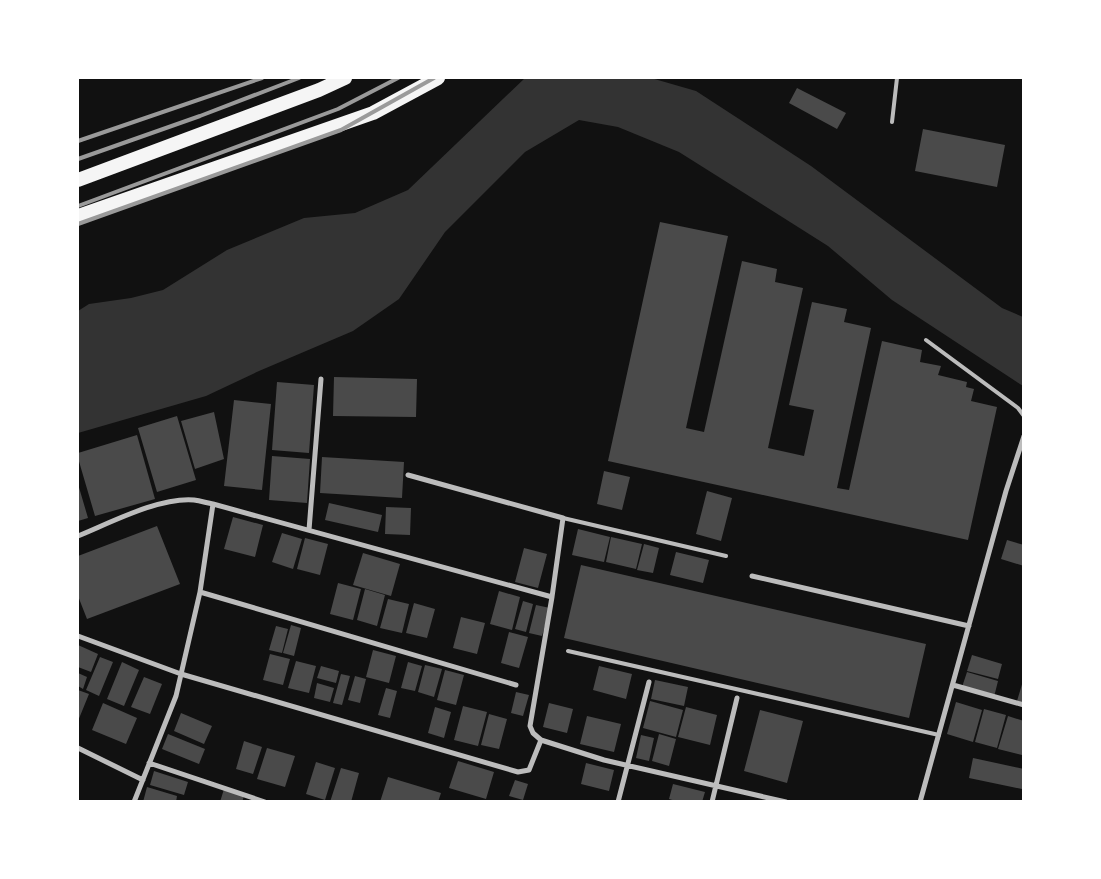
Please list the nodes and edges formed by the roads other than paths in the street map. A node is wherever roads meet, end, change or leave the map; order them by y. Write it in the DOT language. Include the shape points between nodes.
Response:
graph roads {
  1 [pos="345,78"];
  2 [pos="438,78"];
  3 [pos="897,78"];
  4 [pos="892,122"];
  5 [pos="78,180"];
  6 [pos="78,216"];
  7 [pos="926,340"];
  8 [pos="321,379"];
  9 [pos="1024,416"];
  10 [pos="1024,436"];
  11 [pos="408,474"];
  12 [pos="213,504"];
  13 [pos="563,518"];
  14 [pos="309,530"];
  15 [pos="78,536"];
  16 [pos="726,556"];
  17 [pos="752,576"];
  18 [pos="200,592"];
  19 [pos="552,597"];
  20 [pos="969,626"];
  21 [pos="78,636"];
  22 [pos="568,651"];
  23 [pos="181,674"];
  24 [pos="649,682"];
  25 [pos="516,684"];
  26 [pos="953,686"];
  27 [pos="737,698"];
  28 [pos="1024,705"];
  29 [pos="939,735"];
  30 [pos="541,740"];
  31 [pos="78,748"];
  32 [pos="149,763"];
  33 [pos="627,765"];
  34 [pos="143,780"];
  35 [pos="716,785"];
  36 [pos="134,802"];
  37 [pos="264,802"];
  38 [pos="618,802"];
  39 [pos="712,802"];
  40 [pos="786,802"];
  41 [pos="920,802"];
  1 -- 5 [label="highway"];
  2 -- 6 [label="highway" via="373,113"];
  3 -- 4 [label="lane"];
  7 -- 9 [label="lane" via="1018,408"];
  8 -- 14 [label="street"];
  10 -- 20 [label="street"];
  11 -- 13 [label="street"];
  12 -- 14 [label="street"];
  12 -- 15 [label="street" via="194,500 173,501"];
  12 -- 18 [label="street"];
  13 -- 16 [label="lane"];
  13 -- 19 [label="street"];
  14 -- 19 [label="street"];
  17 -- 20 [label="street"];
  18 -- 23 [label="street"];
  18 -- 25 [label="street"];
  19 -- 30 [label="street" via="530,726"];
  20 -- 26 [label="street"];
  21 -- 23 [label="street"];
  22 -- 29 [label="lane"];
  23 -- 30 [label="street" via="518,772 529,770"];
  23 -- 32 [label="street" via="176,696"];
  24 -- 33 [label="street"];
  26 -- 28 [label="street"];
  26 -- 29 [label="street"];
  27 -- 35 [label="street"];
  29 -- 41 [label="street"];
  30 -- 33 [label="street"];
  31 -- 34 [label="street"];
  32 -- 34 [label="street"];
  32 -- 37 [label="street"];
  33 -- 35 [label="street"];
  33 -- 38 [label="street"];
  34 -- 36 [label="street"];
  35 -- 39 [label="street"];
  35 -- 40 [label="street"];
}
